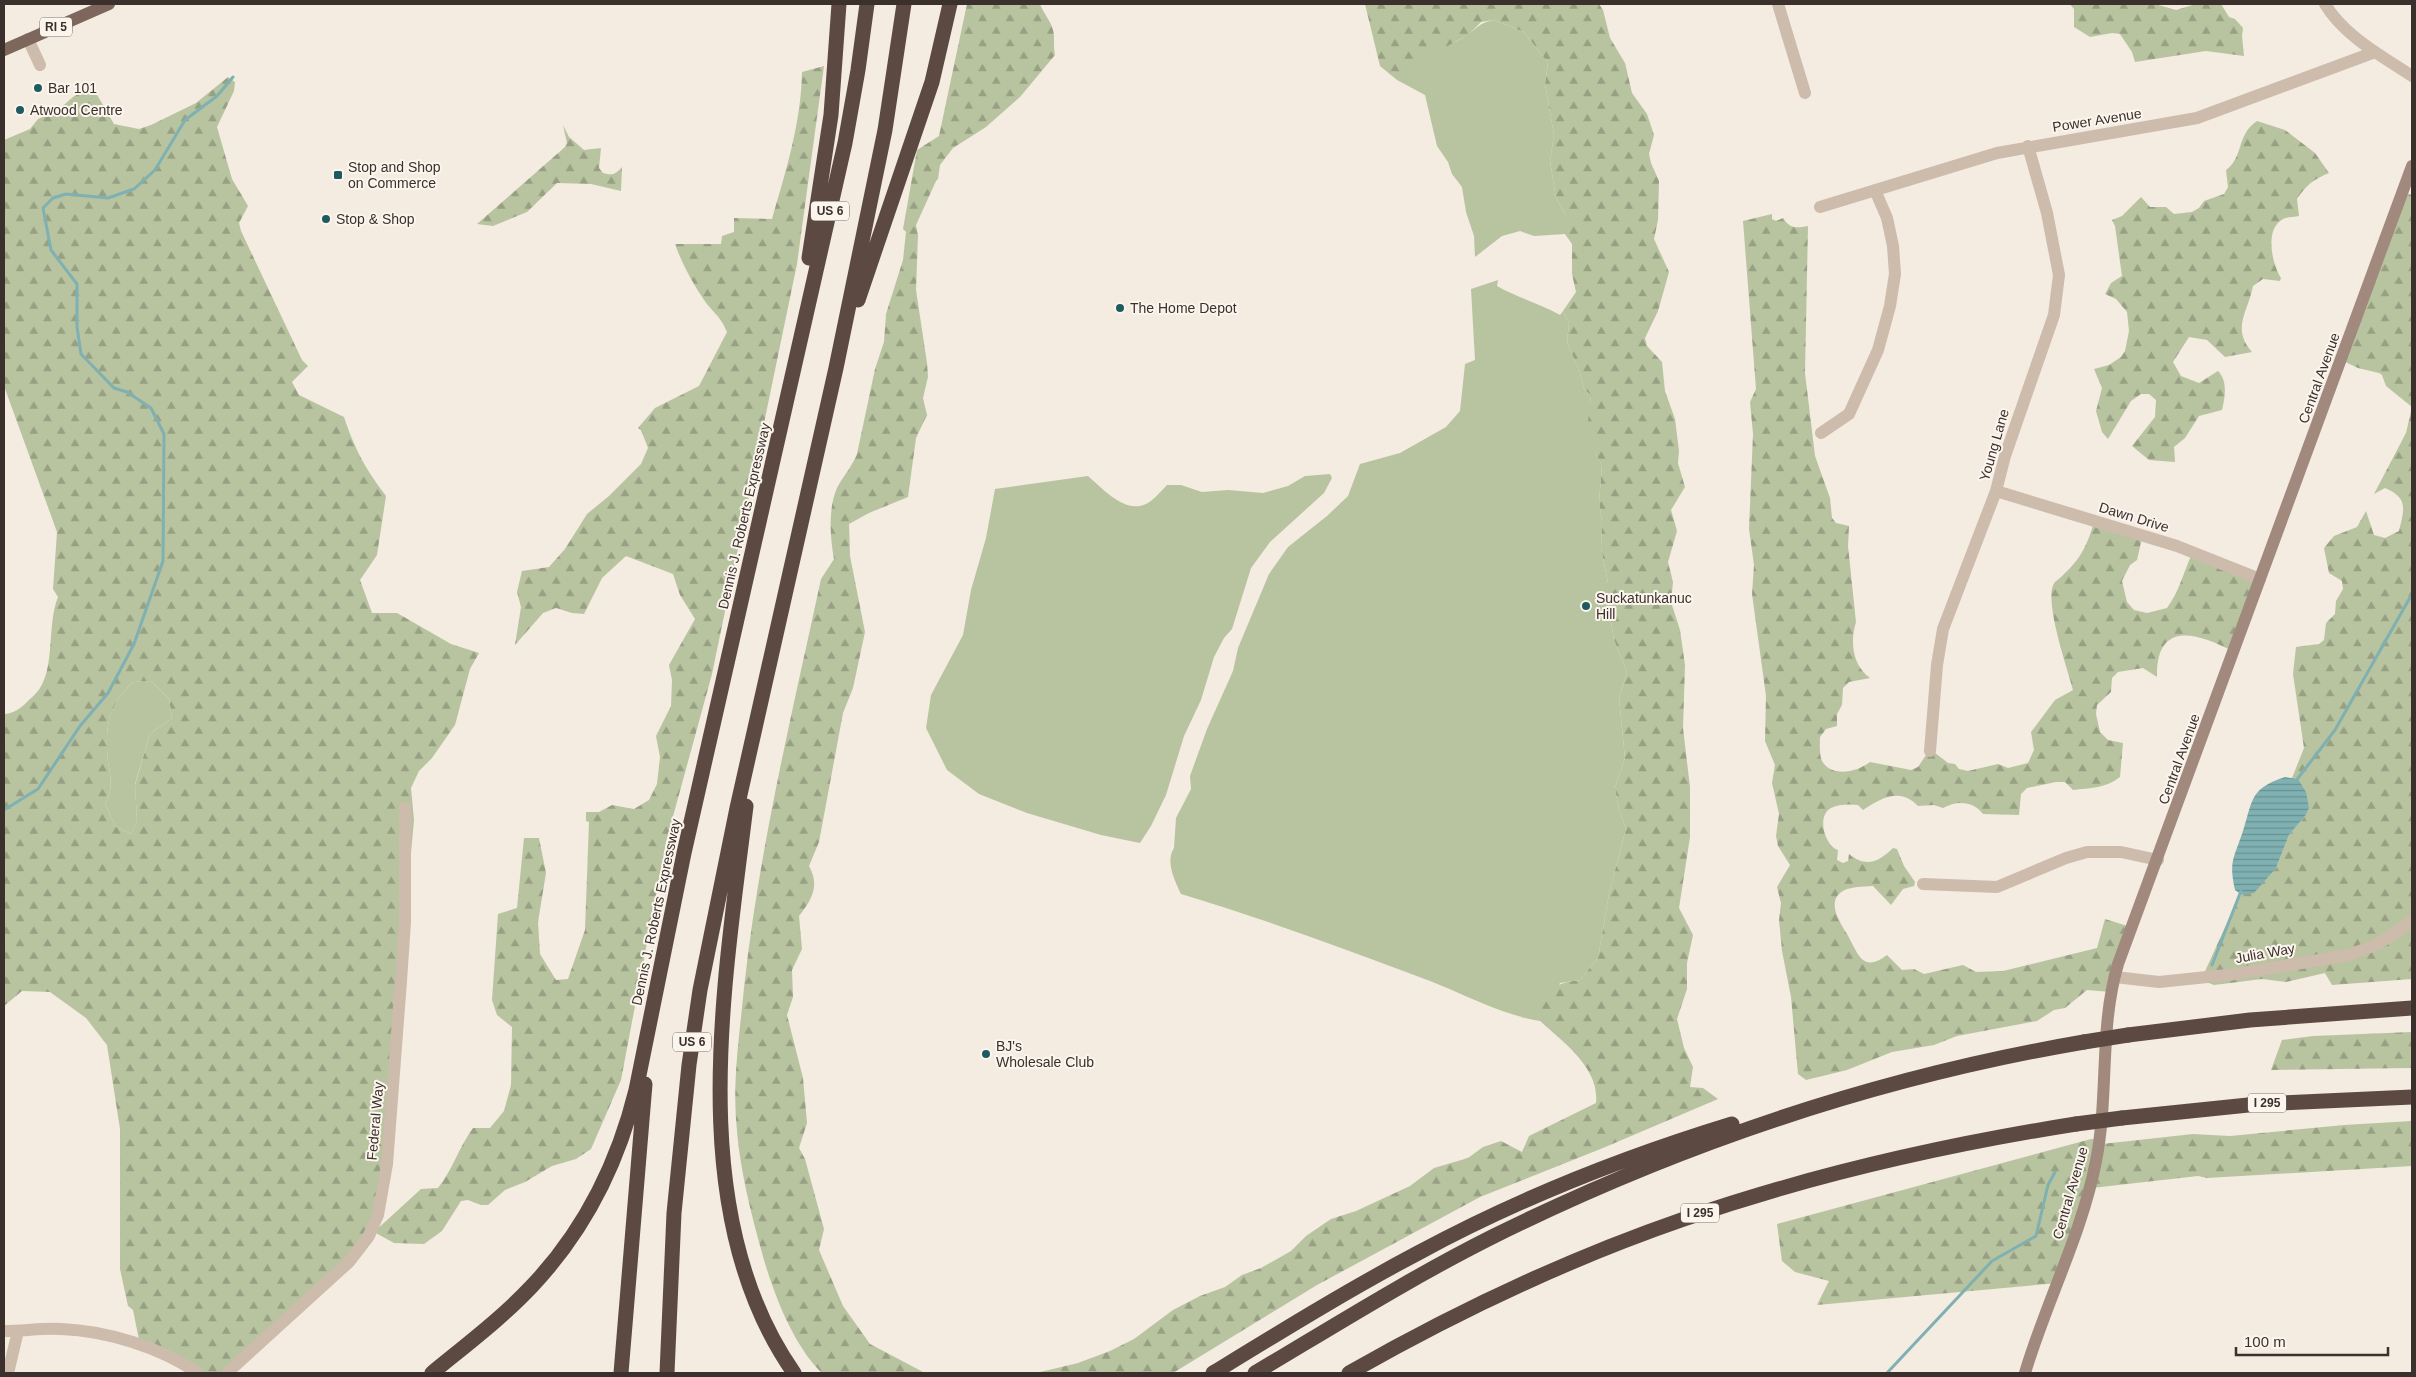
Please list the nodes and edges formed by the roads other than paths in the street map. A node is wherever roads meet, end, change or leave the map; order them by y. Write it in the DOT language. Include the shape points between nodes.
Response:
graph roads {
  1 [pos="109,4"];
  2 [pos="839,4"];
  3 [pos="867,4"];
  4 [pos="904,4"];
  5 [pos="950,4"];
  6 [pos="1778,4"];
  7 [pos="2325,4"];
  8 [pos="28,39"];
  9 [pos="4,50"];
  10 [pos="2375,52"];
  11 [pos="40,65"];
  12 [pos="2412,76"];
  13 [pos="1806,93"];
  14 [pos="2028,146"];
  15 [pos="2412,166"];
  16 [pos="1875,190"];
  17 [pos="1820,207"];
  18 [pos="836,368"];
  19 [pos="783,417"];
  20 [pos="1821,433"];
  21 [pos="1996,491"];
  22 [pos="2260,579"];
  23 [pos="757,716"];
  24 [pos="1930,751"];
  25 [pos="405,808"];
  26 [pos="2158,860"];
  27 [pos="1923,884"];
  28 [pos="2412,921"];
  29 [pos="2114,977"];
  30 [pos="2412,1008"];
  31 [pos="646,1035"];
  32 [pos="1876,1088"];
  33 [pos="2412,1097"];
  34 [pos="4,1331"];
  35 [pos="18,1331"];
  36 [pos="8,1373"];
  37 [pos="198,1373"];
  38 [pos="227,1373"];
  39 [pos="432,1373"];
  40 [pos="621,1373"];
  41 [pos="667,1373"];
  42 [pos="794,1373"];
  43 [pos="1212,1373"];
  44 [pos="1255,1373"];
  45 [pos="1349,1373"];
  46 [pos="2025,1373"];
  1 -- 8 [label="main road, RI 5"];
  2 -- 19 [label="highway" via="827,149"];
  3 -- 19 [label="highway, Dennis J. Roberts Expressway / US 6" via="845,143"];
  4 -- 18 [label="highway, US 6" via="890,102"];
  5 -- 18 [label="highway" via="932,82"];
  6 -- 13 [label="street"];
  7 -- 10 [label="street" via="2337,20"];
  8 -- 9 [label="main road, RI 5"];
  8 -- 11 [label="street"];
  10 -- 12 [label="street"];
  10 -- 14 [label="street, Power Avenue" via="2186,122"];
  14 -- 16 [label="street, Power Avenue"];
  14 -- 21 [label="street, Young Lane" via="2047,213 2060,283 2054,315"];
  15 -- 22 [label="street, Central Avenue"];
  16 -- 17 [label="street, Power Avenue"];
  16 -- 20 [label="street" via="1894,246 1895,274 1890,306 1878,350 1849,414"];
  18 -- 23 [label="highway, US 6"];
  19 -- 31 [label="highway, Dennis J. Roberts Expressway / US 6" via="686,843"];
  21 -- 22 [label="street, Dawn Drive" via="2177,546"];
  21 -- 24 [label="street, Young Lane" via="1943,629"];
  22 -- 26 [label="street, Central Avenue"];
  23 -- 41 [label="highway, US 6" via="706,954 690,1055 674,1213"];
  23 -- 42 [label="highway" via="726,995 723,1164 731,1227 748,1283 769,1332"];
  25 -- 38 [label="street, Federal Way" via="405,922 387,1164 378,1215 368,1236 349,1262"];
  26 -- 27 [label="street" via="2132,853 2092,852 2066,858 1997,888"];
  26 -- 29 [label="street, Central Avenue"];
  28 -- 29 [label="street, Julia Way" via="2378,944 2349,955 2236,974 2159,982"];
  29 -- 46 [label="street, Central Avenue" via="2107,1022 2101,1125 2092,1179"];
  30 -- 32 [label="highway, bridge" via="2250,1020 2128,1035 1990,1060"];
  31 -- 39 [label="highway, US 6" via="626,1127 606,1178 579,1227 558,1257 520,1299"];
  31 -- 40 [label="highway" via="643,1111"];
  32 -- 43 [label="highway" via="1803,1103 1660,1146 1537,1196 1417,1253"];
  32 -- 44 [label="highway" via="1699,1146 1528,1220 1428,1271"];
  33 -- 45 [label="highway, I 295, bridge" via="2258,1104 2122,1118 1964,1144 1878,1164 1753,1197 1615,1245 1512,1289"];
  34 -- 35 [label="street"];
  35 -- 36 [label="street"];
  35 -- 37 [label="street" via="63,1329 132,1342"];
}
